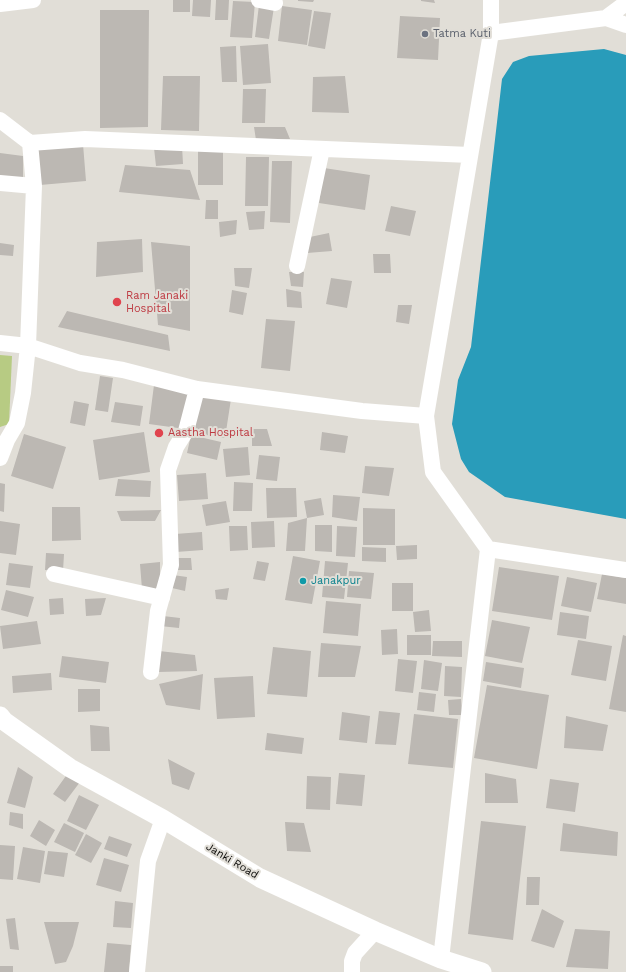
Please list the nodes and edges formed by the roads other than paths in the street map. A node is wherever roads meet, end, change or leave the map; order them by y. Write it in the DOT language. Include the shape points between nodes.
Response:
graph roads {
  1 [pos="33,0"];
  2 [pos="259,0"];
  3 [pos="491,0"];
  4 [pos="275,3"];
  5 [pos="626,3"];
  6 [pos="0,4"];
  7 [pos="606,18"];
  8 [pos="626,25"];
  9 [pos="492,33"];
  10 [pos="0,120"];
  11 [pos="30,143"];
  12 [pos="322,149"];
  13 [pos="470,155"];
  14 [pos="0,183"];
  15 [pos="34,186"];
  16 [pos="297,266"];
  17 [pos="0,343"];
  18 [pos="28,346"];
  19 [pos="197,389"];
  20 [pos="426,416"];
  21 [pos="0,458"];
  22 [pos="488,549"];
  23 [pos="626,570"];
  24 [pos="54,574"];
  25 [pos="162,598"];
  26 [pos="151,672"];
  27 [pos="0,716"];
  28 [pos="163,819"];
  29 [pos="375,931"];
  30 [pos="441,958"];
  31 [pos="136,972"];
  32 [pos="352,972"];
  33 [pos="482,972"];
  1 -- 6 [label="street"];
  2 -- 4 [label="street"];
  3 -- 9 [label="street"];
  5 -- 7 [label="street"];
  7 -- 8 [label="street"];
  7 -- 9 [label="street"];
  9 -- 13 [label="street"];
  10 -- 11 [label="street"];
  11 -- 12 [label="street" via="85,139"];
  11 -- 15 [label="street"];
  12 -- 13 [label="street"];
  12 -- 16 [label="street"];
  13 -- 20 [label="street"];
  14 -- 15 [label="street"];
  15 -- 18 [label="street"];
  17 -- 18 [label="street"];
  18 -- 19 [label="street" via="80,362"];
  18 -- 21 [label="street" via="17,423"];
  19 -- 20 [label="street" via="362,411"];
  19 -- 25 [label="street" via="186,431 176,447 168,470 171,565"];
  20 -- 22 [label="street" via="433,472"];
  22 -- 23 [label="street"];
  22 -- 30 [label="street"];
  24 -- 25 [label="street"];
  25 -- 26 [label="street" via="158,611"];
  27 -- 28 [label="street, Janki Road" via="70,768"];
  28 -- 29 [label="street, Janki Road" via="260,878"];
  28 -- 31 [label="street" via="148,861"];
  29 -- 30 [label="street, Janki Road"];
  29 -- 32 [label="street" via="355,953"];
  30 -- 33 [label="street, Janki Road"];
}
